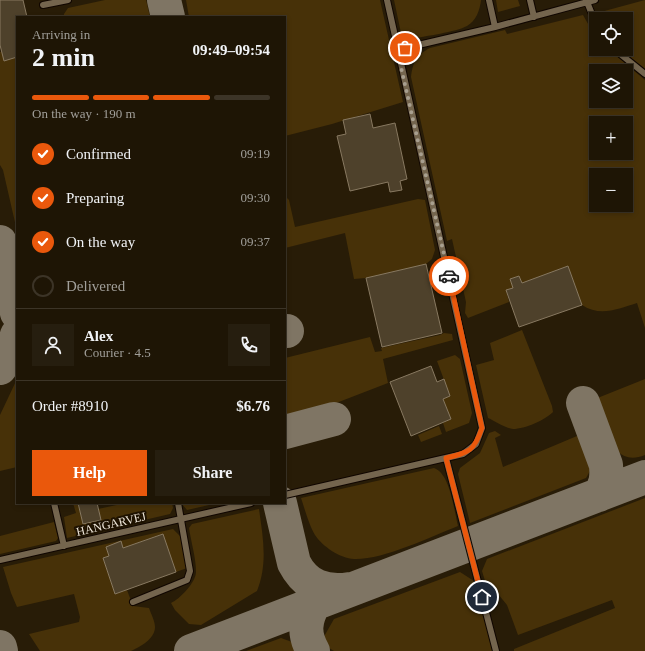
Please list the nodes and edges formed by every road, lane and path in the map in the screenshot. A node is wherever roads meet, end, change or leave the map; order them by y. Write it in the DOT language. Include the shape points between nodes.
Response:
graph roads {
  1 [pos="68,0"];
  2 [pos="387,0"];
  3 [pos="489,0"];
  4 [pos="530,0"];
  5 [pos="595,0"];
  6 [pos="587,2"];
  7 [pos="43,5"];
  8 [pos="591,12"];
  9 [pos="534,17"];
  10 [pos="495,27"];
  11 [pos="397,50"];
  12 [pos="623,56"];
  13 [pos="645,74"];
  14 [pos="446,458"];
  15 [pos="286,495"];
  16 [pos="54,504"];
  17 [pos="178,504"];
  18 [pos="247,504"];
  19 [pos="181,519"];
  20 [pos="64,546"];
  21 [pos="0,560"];
  22 [pos="133,602"];
  23 [pos="496,651"];
  1 -- 7 [label="lane"];
  2 -- 11 [label="lane"];
  3 -- 10 [label="lane"];
  4 -- 9 [label="lane"];
  5 -- 6 [label="lane"];
  6 -- 8 [label="lane"];
  6 -- 9 [label="lane"];
  9 -- 10 [label="lane"];
  10 -- 11 [label="lane"];
  11 -- 14 [label="lane" via="482,428 476,444 463,454"];
  12 -- 13 [label="lane"];
  14 -- 15 [label="lane"];
  14 -- 23 [label="lane"];
  16 -- 20 [label="lane"];
  17 -- 19 [label="lane"];
  18 -- 19 [label="lane, HANGARVEJ"];
  19 -- 20 [label="lane, HANGARVEJ"];
  19 -- 22 [label="lane" via="190,571 187,580"];
  20 -- 21 [label="lane, HANGARVEJ"];
}
